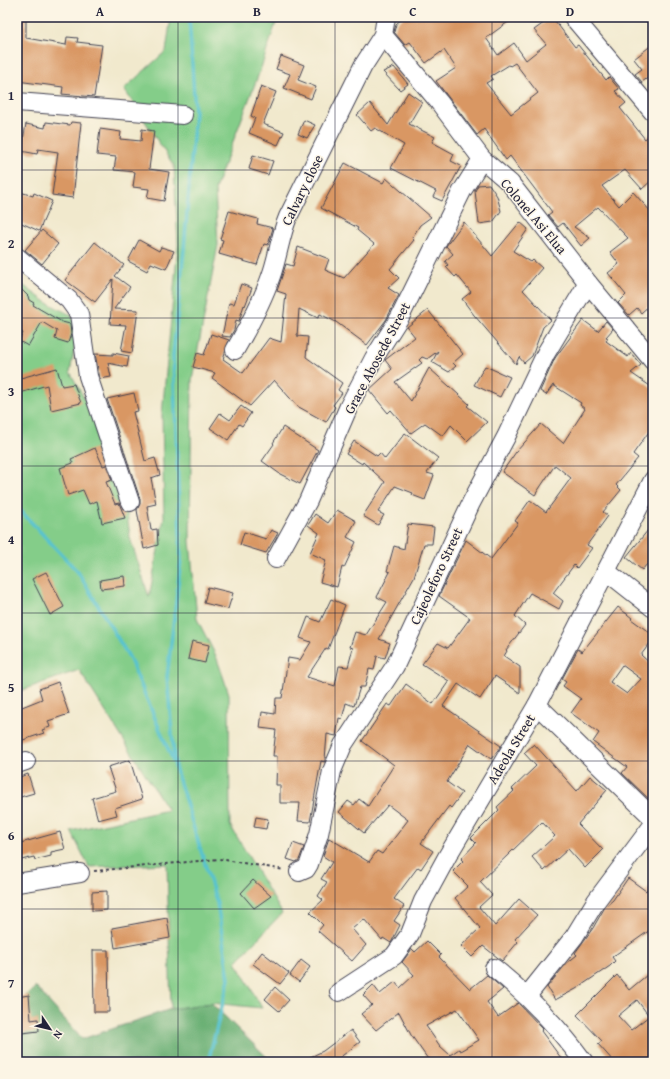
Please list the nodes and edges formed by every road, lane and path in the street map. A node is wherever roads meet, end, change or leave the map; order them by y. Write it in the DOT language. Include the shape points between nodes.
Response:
graph roads {
  1 [pos="386,17"];
  2 [pos="573,17"];
  3 [pos="384,35"];
  4 [pos="17,102"];
  5 [pos="653,112"];
  6 [pos="183,116"];
  7 [pos="482,159"];
  8 [pos="17,257"];
  9 [pos="588,283"];
  10 [pos="235,350"];
  11 [pos="653,361"];
  12 [pos="653,480"];
  13 [pos="130,502"];
  14 [pos="276,559"];
  15 [pos="606,571"];
  16 [pos="653,608"];
  17 [pos="537,705"];
  18 [pos="653,818"];
  19 [pos="653,825"];
  20 [pos="80,872"];
  21 [pos="299,872"];
  22 [pos="17,883"];
  23 [pos="494,968"];
  24 [pos="339,992"];
  25 [pos="527,996"];
  26 [pos="584,1062"];
  1 -- 3 [label="street"];
  2 -- 5 [label="street"];
  3 -- 7 [label="street, Colonel Asi Elua"];
  3 -- 10 [label="street, Calvary close" via="363,66 288,217 280,236 272,274 256,313"];
  4 -- 6 [label="street"];
  7 -- 9 [label="street, Colonel Asi Elua" via="510,183"];
  7 -- 14 [label="street, Grace Abosede Street" via="462,191 400,317 374,358 308,501"];
  8 -- 13 [label="street" via="69,300 80,314 88,376"];
  9 -- 11 [label="street, Colonel Asi Elua"];
  9 -- 21 [label="street, Cajeoleforo Street" via="546,354 471,503 395,666 342,745 332,771 319,834 309,864 306,869"];
  12 -- 15 [label="street, Adeola Street"];
  15 -- 16 [label="street"];
  15 -- 17 [label="street, Adeola Street"];
  17 -- 18 [label="street"];
  17 -- 24 [label="street, Adeola Street" via="423,901 410,934 394,956"];
  19 -- 25 [label="street" via="596,901 574,937"];
  20 -- 21 [label="path" via="219,859"];
  20 -- 22 [label="street"];
  23 -- 25 [label="street"];
  25 -- 26 [label="street" via="572,1045"];
}
